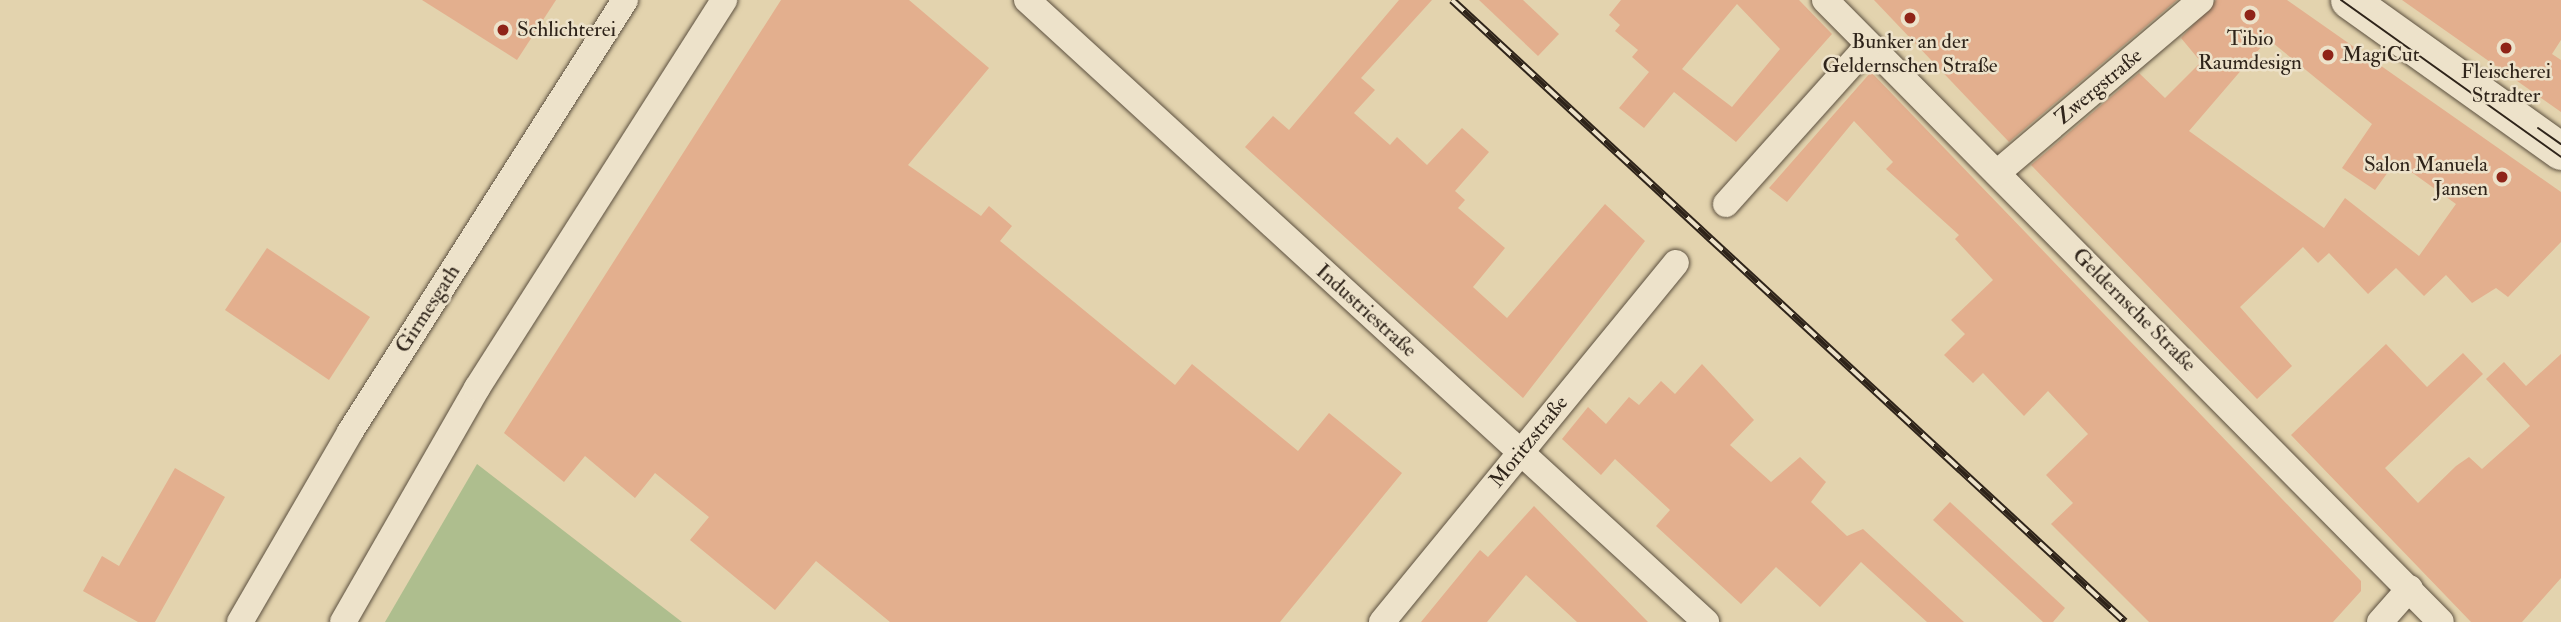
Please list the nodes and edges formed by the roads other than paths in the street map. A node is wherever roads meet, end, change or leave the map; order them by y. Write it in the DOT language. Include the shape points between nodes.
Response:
graph roads {
  1 [pos="625,0"];
  2 [pos="724,0"];
  3 [pos="1027,0"];
  4 [pos="1825,0"];
  5 [pos="2201,0"];
  6 [pos="2349,0"];
  7 [pos="1867,47"];
  8 [pos="2561,151"];
  9 [pos="1997,173"];
  10 [pos="1727,204"];
  11 [pos="1676,263"];
  12 [pos="1521,452"];
  13 [pos="2410,588"];
  14 [pos="240,622"];
  15 [pos="343,622"];
  16 [pos="1382,622"];
  17 [pos="1706,622"];
  18 [pos="2380,622"];
  19 [pos="2441,622"];
  1 -- 14 [label="street, Girmesgath" via="350,432"];
  2 -- 15 [label="street" via="477,388"];
  3 -- 12 [label="street, Industriestraße"];
  4 -- 7 [label="street, Geldernsche Straße"];
  5 -- 9 [label="street, Zwergstraße"];
  6 -- 8 [label="street"];
  7 -- 9 [label="street, Geldernsche Straße"];
  7 -- 10 [label="street"];
  9 -- 13 [label="street, Geldernsche Straße"];
  11 -- 12 [label="street, Moritzstraße"];
  12 -- 16 [label="street, Moritzstraße"];
  12 -- 17 [label="street, Industriestraße"];
  13 -- 18 [label="street"];
  13 -- 19 [label="street, Geldernsche Straße"];
}
